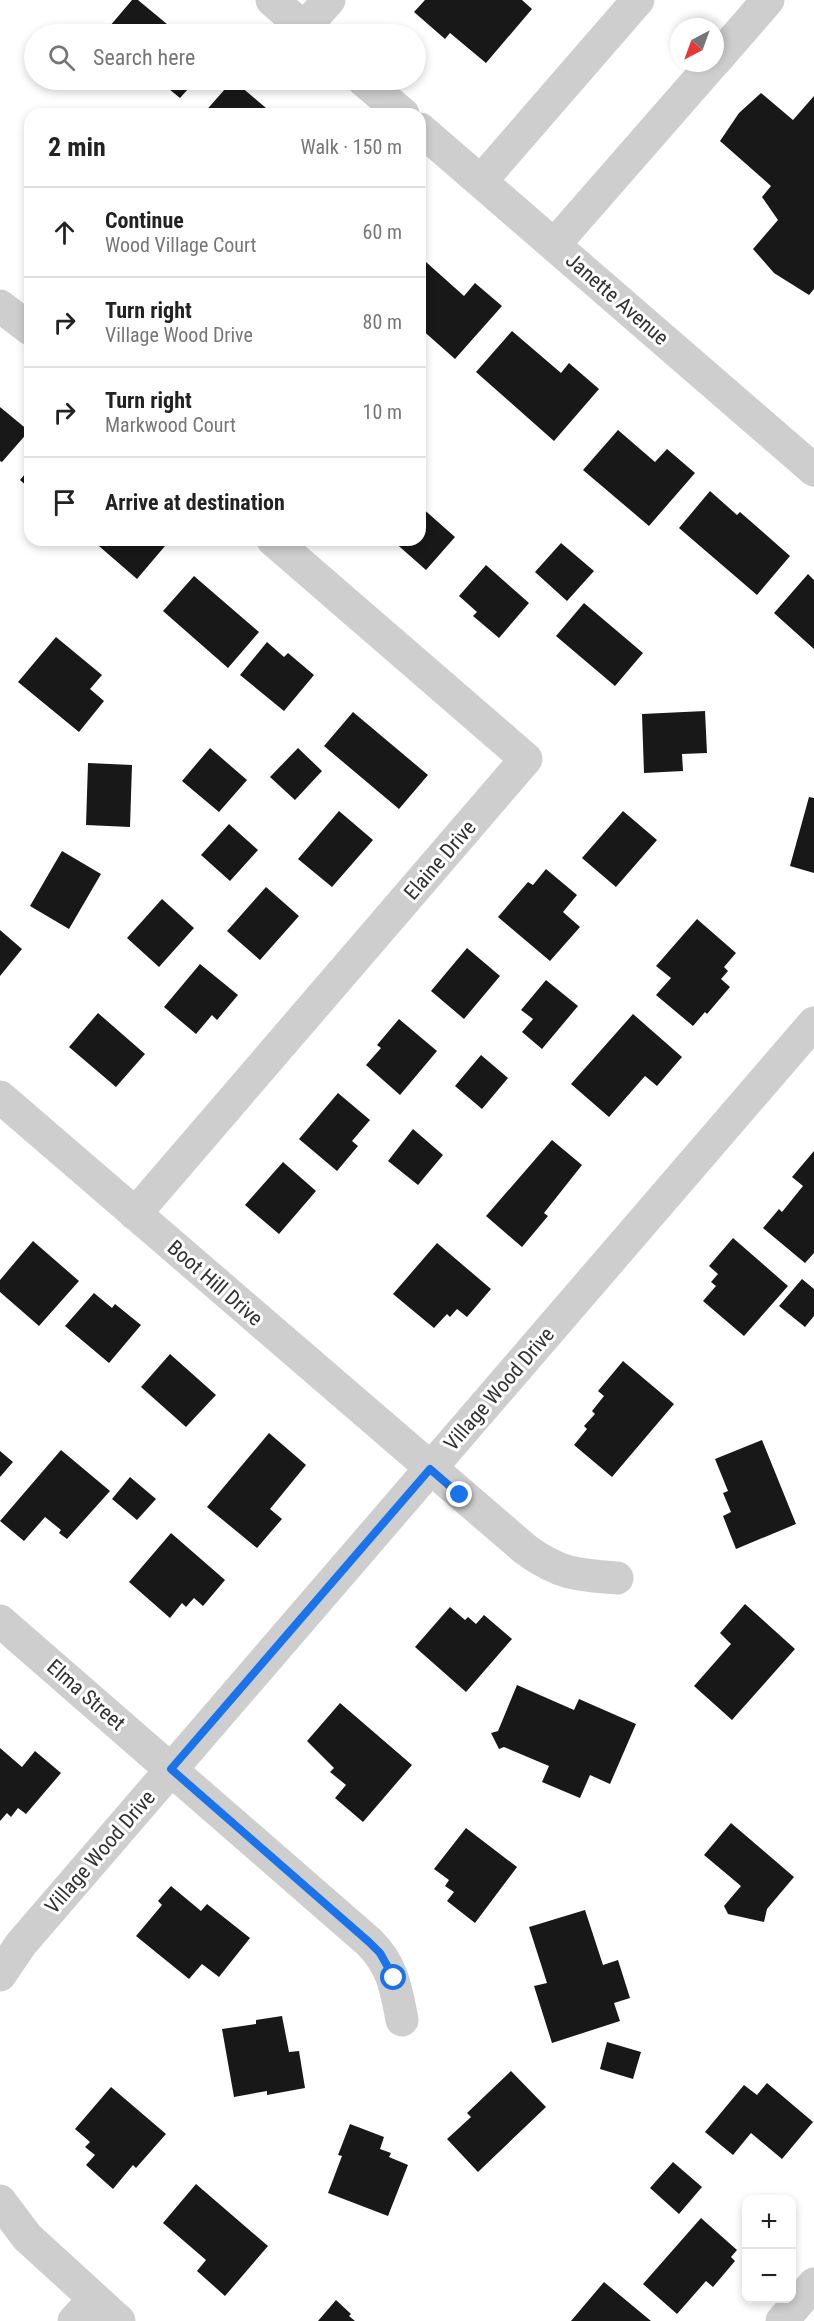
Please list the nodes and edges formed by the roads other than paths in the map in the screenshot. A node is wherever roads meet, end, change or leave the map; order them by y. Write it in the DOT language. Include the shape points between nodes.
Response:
graph roads {
  1 [pos="272,0"];
  2 [pos="329,0"];
  3 [pos="638,0"];
  4 [pos="768,0"];
  5 [pos="300,24"];
  6 [pos="313,24"];
  7 [pos="724,51"];
  8 [pos="705,72"];
  9 [pos="375,90"];
  10 [pos="396,108"];
  11 [pos="426,134"];
  12 [pos="481,181"];
  13 [pos="554,245"];
  14 [pos="0,306"];
  15 [pos="24,324"];
  16 [pos="814,470"];
  17 [pos="280,546"];
  18 [pos="814,1023"];
  19 [pos="0,1097"];
  20 [pos="135,1214"];
  21 [pos="430,1469"];
  22 [pos="616,1578"];
  23 [pos="0,1622"];
  24 [pos="171,1769"];
  25 [pos="0,1975"];
  26 [pos="402,2020"];
  27 [pos="0,2201"];
  28 [pos="814,2284"];
  29 [pos="84,2310"];
  30 [pos="785,2320"];
  31 [pos="119,2321"];
  1 -- 5 [label="street"];
  2 -- 6 [label="street"];
  3 -- 12 [label="street"];
  4 -- 7 [label="street"];
  8 -- 13 [label="street"];
  9 -- 10 [label="street"];
  11 -- 12 [label="street, Janette Avenue"];
  12 -- 13 [label="street, Janette Avenue"];
  13 -- 16 [label="street, Janette Avenue"];
  14 -- 15 [label="street"];
  17 -- 20 [label="street, Elaine Drive" via="526,759"];
  18 -- 21 [label="street, Village Wood Drive"];
  19 -- 20 [label="street, Boot Hill Drive"];
  20 -- 21 [label="street, Boot Hill Drive"];
  21 -- 22 [label="street, Boot Hill Drive" via="540,1560 574,1574"];
  21 -- 24 [label="street, Village Wood Drive"];
  23 -- 24 [label="street, Elma Street"];
  24 -- 25 [label="street, Village Wood Drive" via="21,1944"];
  24 -- 26 [label="street, Elma Street" via="380,1953 394,1978"];
  27 -- 29 [label="street"];
  28 -- 30 [label="street"];
  29 -- 31 [label="street"];
}
